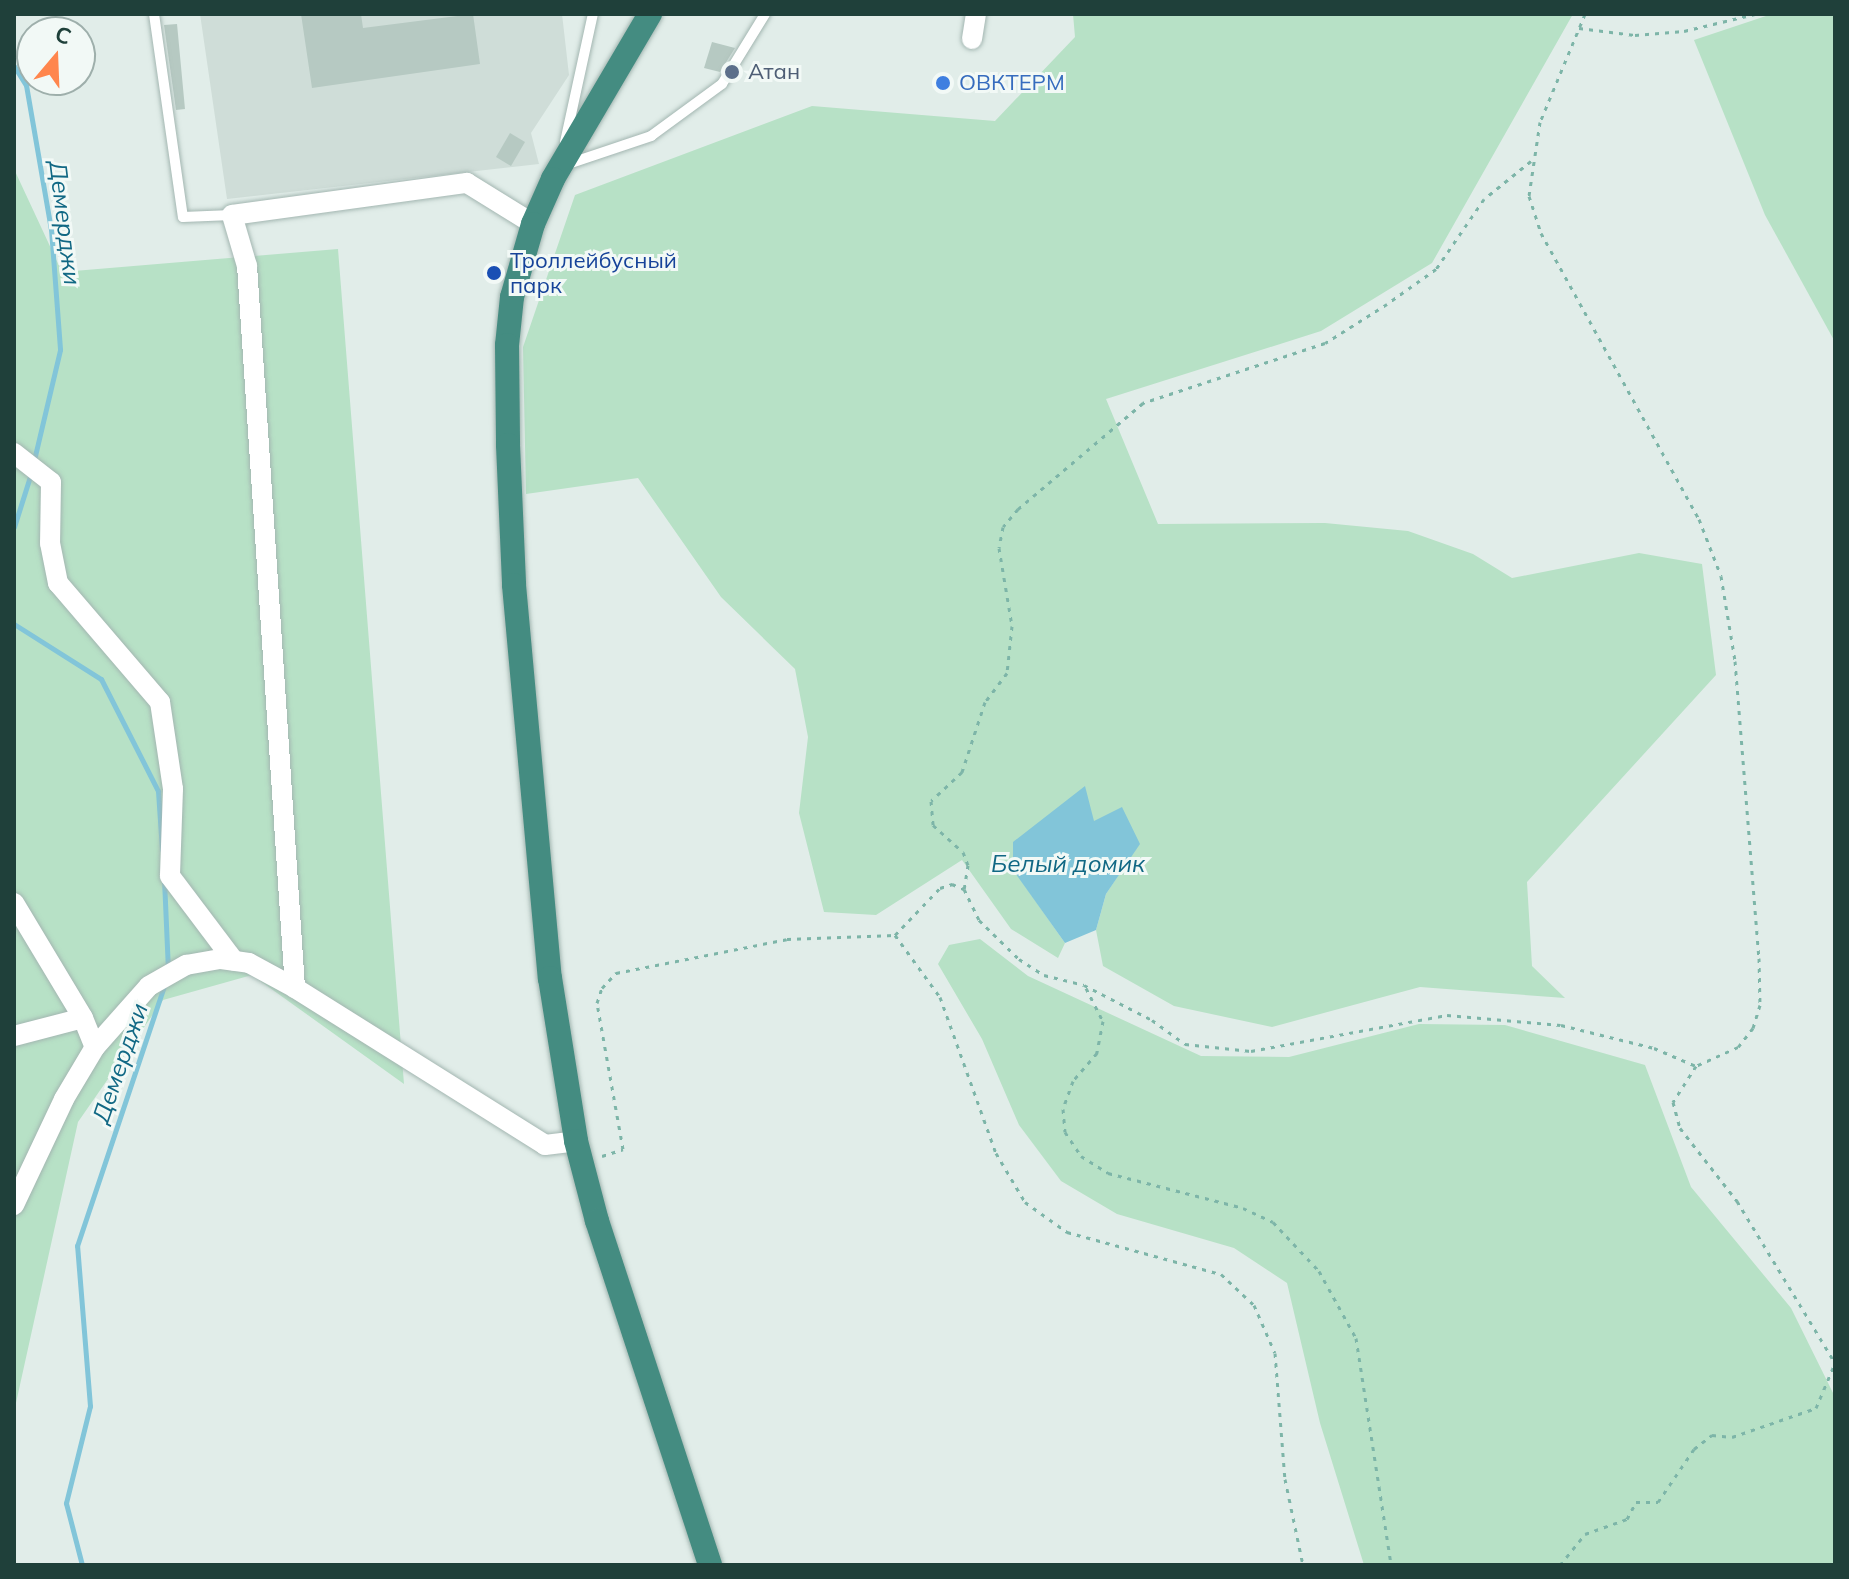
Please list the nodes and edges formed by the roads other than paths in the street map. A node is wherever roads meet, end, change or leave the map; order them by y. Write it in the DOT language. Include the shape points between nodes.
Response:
graph roads {
  1 [pos="154,14"];
  2 [pos="593,14"];
  3 [pos="650,14"];
  4 [pos="765,14"];
  5 [pos="976,14"];
  6 [pos="972,39"];
  7 [pos="561,166"];
  8 [pos="232,215"];
  9 [pos="533,224"];
  10 [pos="14,453"];
  11 [pos="14,903"];
  12 [pos="234,961"];
  13 [pos="295,988"];
  14 [pos="83,1018"];
  15 [pos="14,1036"];
  16 [pos="95,1047"];
  17 [pos="579,1152"];
  18 [pos="14,1205"];
  19 [pos="710,1565"];
  1 -- 8 [label="lane" via="183,217"];
  2 -- 7 [label="lane"];
  3 -- 7 [label="highway"];
  4 -- 7 [label="lane" via="722,84 651,136"];
  5 -- 6 [label="street"];
  7 -- 9 [label="highway"];
  8 -- 9 [label="street" via="467,183"];
  8 -- 13 [label="street" via="247,266"];
  9 -- 17 [label="highway" via="512,297 507,345 513,570 550,978"];
  10 -- 12 [label="street" via="51,482 50,543 58,583 160,702 173,789 170,876"];
  11 -- 14 [label="street"];
  12 -- 13 [label="street"];
  12 -- 16 [label="street" via="186,965 149,986"];
  13 -- 17 [label="street" via="545,1145"];
  14 -- 15 [label="street"];
  14 -- 16 [label="street"];
  16 -- 18 [label="street"];
  17 -- 19 [label="highway"];
}
